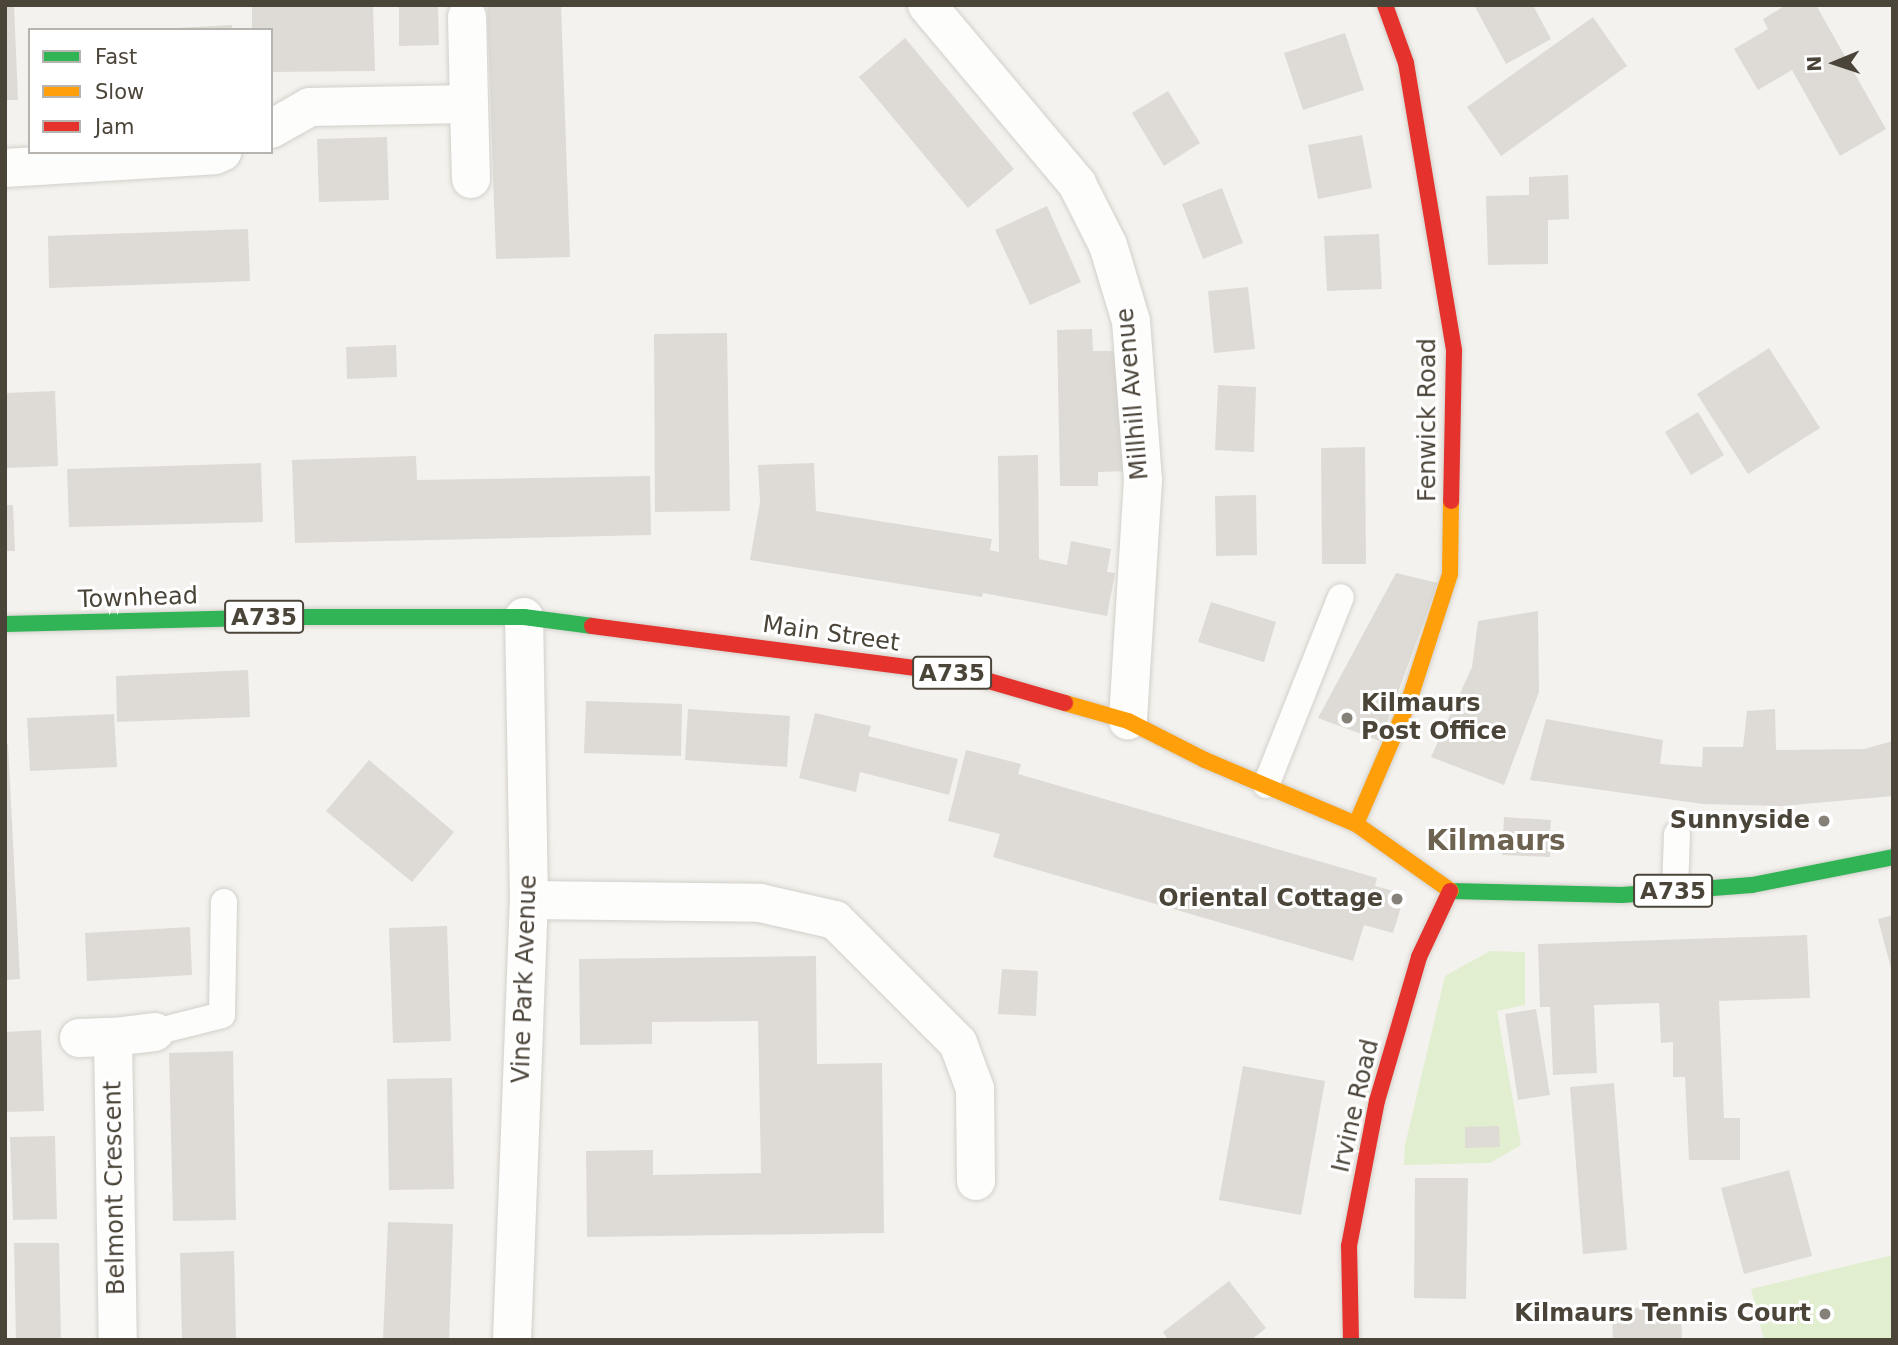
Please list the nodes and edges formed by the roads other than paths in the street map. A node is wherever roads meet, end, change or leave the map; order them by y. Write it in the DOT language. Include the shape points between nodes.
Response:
graph roads {
  1 [pos="927,5"];
  2 [pos="1385,5"];
  3 [pos="467,17"];
  4 [pos="469,104"];
  5 [pos="273,128"];
  6 [pos="195,154"];
  7 [pos="5,168"];
  8 [pos="471,179"];
  9 [pos="1341,597"];
  10 [pos="524,617"];
  11 [pos="5,624"];
  12 [pos="1128,721"];
  13 [pos="1266,785"];
  14 [pos="1356,824"];
  15 [pos="1677,834"];
  16 [pos="1893,857"];
  17 [pos="1450,891"];
  18 [pos="1675,891"];
  19 [pos="528,900"];
  20 [pos="224,902"];
  21 [pos="155,1032"];
  22 [pos="976,1181"];
  23 [pos="118,1340"];
  24 [pos="512,1340"];
  25 [pos="1351,1340"];
  1 -- 12 [label="street, Millhill Avenue" via="1077,184 1108,245 1131,321 1143,480"];
  2 -- 14 [label="main road, Fenwick Road" via="1406,63 1454,351 1450,573 1409,701"];
  3 -- 4 [label="street"];
  4 -- 5 [label="street" via="310,107"];
  4 -- 8 [label="street"];
  6 -- 7 [label="street"];
  9 -- 13 [label="lane"];
  10 -- 11 [label="main road, Townhead / A735"];
  10 -- 12 [label="main road, Main Street / A735" via="968,675"];
  10 -- 19 [label="street, Vine Park Avenue"];
  12 -- 13 [label="main road, Main Street / A735"];
  13 -- 14 [label="main road, Main Street / A735"];
  14 -- 17 [label="main road, A735"];
  15 -- 18 [label="lane"];
  16 -- 18 [label="main road, A735" via="1752,885"];
  17 -- 18 [label="main road, A735" via="1622,895"];
  17 -- 25 [label="main road, Irvine Road" via="1419,957 1377,1101 1349,1246"];
  19 -- 22 [label="street" via="760,903 835,920 958,1043 975,1089"];
  19 -- 24 [label="street, Vine Park Avenue"];
  20 -- 21 [label="lane" via="222,1016"];
  21 -- 23 [label="street, Belmont Crescent" via="96,1037"];
}
